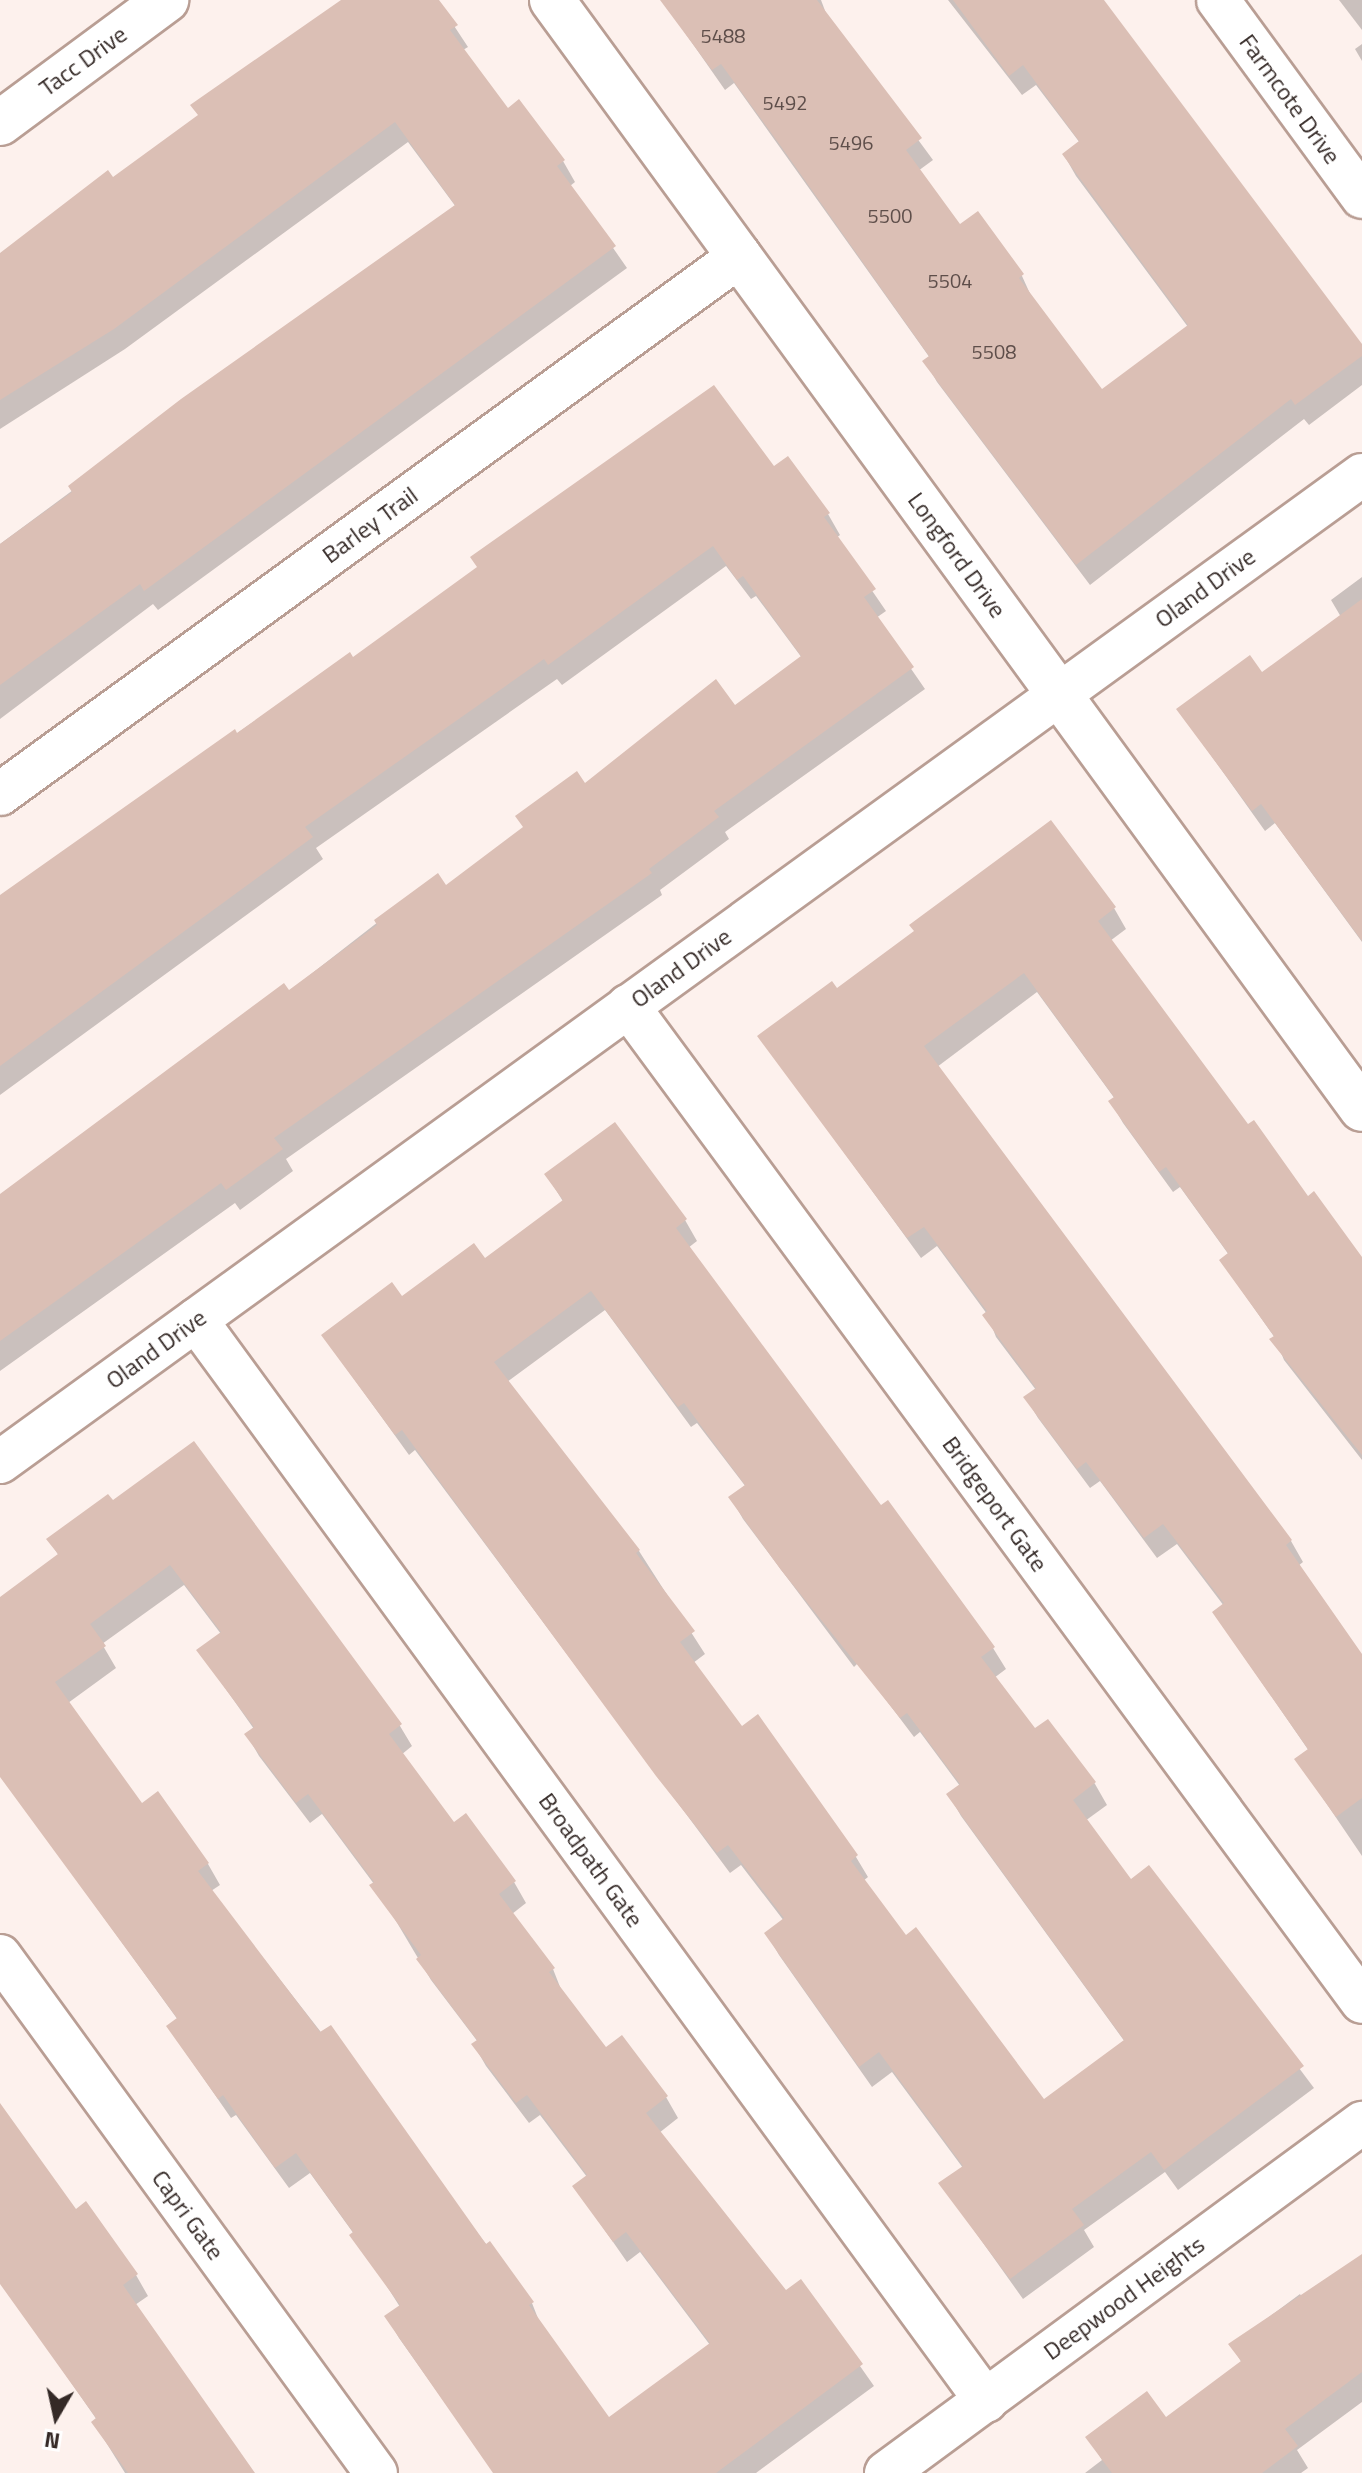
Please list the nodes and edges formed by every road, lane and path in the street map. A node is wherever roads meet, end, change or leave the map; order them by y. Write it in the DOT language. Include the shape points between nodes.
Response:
graph roads {
  1 [pos="166,0"];
  2 [pos="552,0"];
  3 [pos="1218,0"];
  4 [pos="0,123"];
  5 [pos="1362,197"];
  6 [pos="740,256"];
  7 [pos="1362,475"];
  8 [pos="1059,695"];
  9 [pos="0,794"];
  10 [pos="628,1006"];
  11 [pos="1362,1109"];
  12 [pos="196,1320"];
  13 [pos="0,1462"];
  14 [pos="0,1956"];
  15 [pos="1362,2002"];
  16 [pos="1362,2123"];
  17 [pos="986,2401"];
  18 [pos="376,2473"];
  19 [pos="886,2473"];
  1 -- 4 [label="street, Tacc Drive"];
  2 -- 6 [label="street, Longford Drive"];
  3 -- 5 [label="street, Farmcote Drive"];
  6 -- 8 [label="street, Longford Drive"];
  6 -- 9 [label="street, Barley Trail"];
  7 -- 8 [label="street, Oland Drive"];
  8 -- 10 [label="street, Oland Drive"];
  8 -- 11 [label="street, Longford Drive"];
  10 -- 12 [label="street, Oland Drive"];
  10 -- 15 [label="street, Bridgeport Gate"];
  12 -- 13 [label="street, Oland Drive"];
  12 -- 17 [label="street, Broadpath Gate"];
  14 -- 18 [label="street, Capri Gate"];
  16 -- 17 [label="street, Deepwood Heights"];
  17 -- 19 [label="street, Deepwood Heights"];
}
